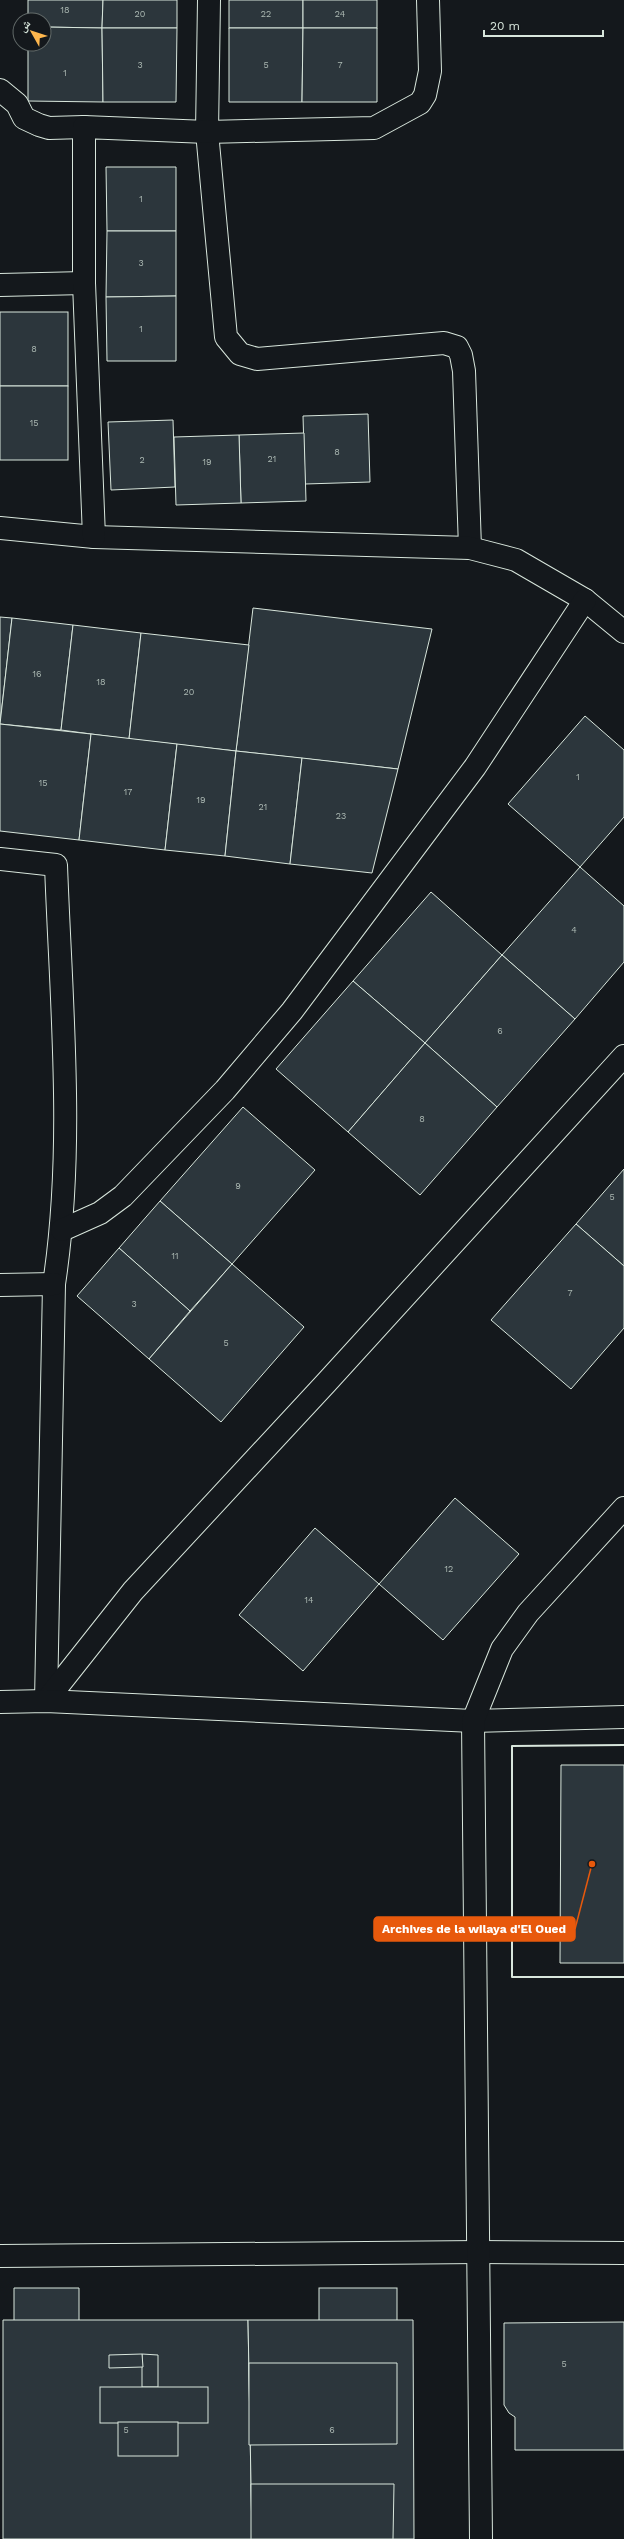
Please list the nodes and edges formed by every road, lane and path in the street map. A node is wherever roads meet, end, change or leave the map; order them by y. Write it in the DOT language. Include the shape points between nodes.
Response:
graph roads {
  1 [pos="209,0"];
  2 [pos="428,0"];
  3 [pos="0,90"];
  4 [pos="84,127"];
  5 [pos="207,132"];
  6 [pos="84,283"];
  7 [pos="0,285"];
  8 [pos="0,528"];
  9 [pos="94,537"];
  10 [pos="470,548"];
  11 [pos="585,600"];
  12 [pos="624,632"];
  13 [pos="0,859"];
  14 [pos="624,1056"];
  15 [pos="62,1230"];
  16 [pos="54,1284"];
  17 [pos="0,1285"];
  18 [pos="624,1508"];
  19 [pos="46,1701"];
  20 [pos="0,1702"];
  21 [pos="624,1717"];
  22 [pos="473,1721"];
  23 [pos="478,2252"];
  24 [pos="624,2253"];
  25 [pos="0,2256"];
  26 [pos="481,2539"];
  1 -- 5 [label="street"];
  2 -- 5 [label="street" via="429,85 420,103 374,128"];
  3 -- 4 [label="street" via="17,104 24,118 39,125 49,128"];
  4 -- 5 [label="street"];
  4 -- 6 [label="street"];
  5 -- 10 [label="street" via="224,327 226,337 240,354 257,359 444,343 457,347 464,371"];
  6 -- 7 [label="street"];
  6 -- 9 [label="street"];
  8 -- 9 [label="street"];
  9 -- 10 [label="street"];
  10 -- 11 [label="street" via="516,560"];
  11 -- 12 [label="street"];
  11 -- 15 [label="street" via="475,767 292,1011 225,1090 123,1196 100,1213"];
  13 -- 15 [label="street" via="56,865 65,1084"];
  14 -- 19 [label="street" via="133,1591"];
  15 -- 16 [label="street"];
  16 -- 17 [label="street"];
  16 -- 19 [label="street"];
  18 -- 22 [label="street" via="528,1613 502,1649"];
  19 -- 20 [label="street"];
  19 -- 22 [label="street"];
  21 -- 22 [label="street"];
  22 -- 23 [label="street"];
  23 -- 24 [label="street"];
  23 -- 25 [label="street"];
  23 -- 26 [label="street"];
}
